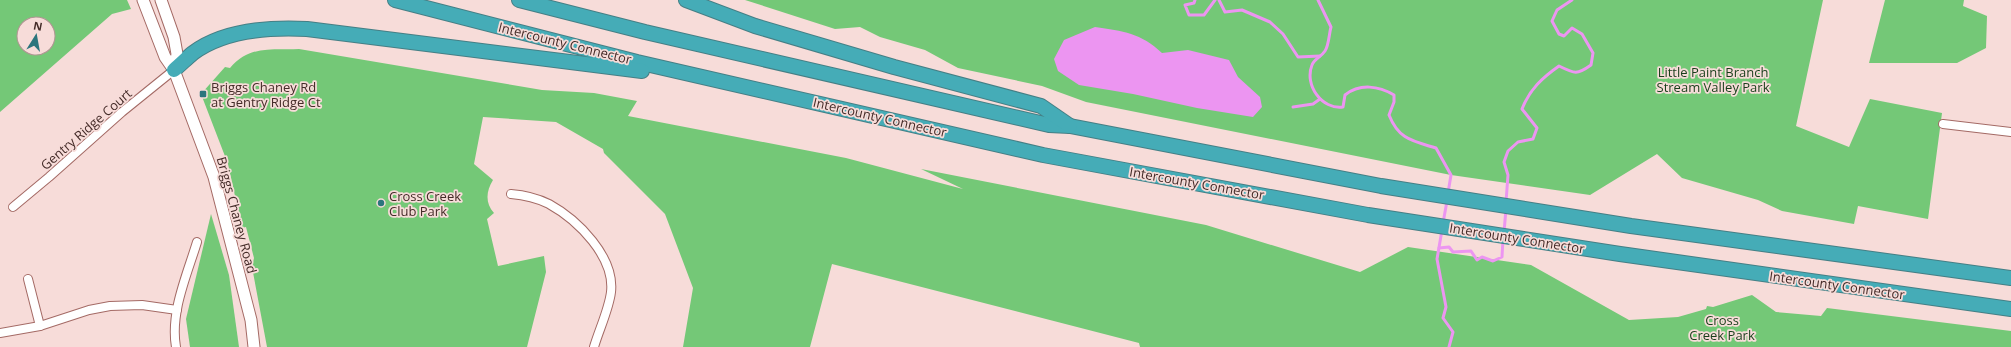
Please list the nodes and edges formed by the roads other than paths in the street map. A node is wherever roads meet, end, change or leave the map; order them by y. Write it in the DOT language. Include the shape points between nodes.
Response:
graph roads {
  1 [pos="143,0"];
  2 [pos="160,0"];
  3 [pos="395,0"];
  4 [pos="520,0"];
  5 [pos="686,0"];
  6 [pos="174,70"];
  7 [pos="723,81"];
  8 [pos="1943,124"];
  9 [pos="1070,126"];
  10 [pos="2011,132"];
  11 [pos="511,194"];
  12 [pos="13,206"];
  13 [pos="197,242"];
  14 [pos="2011,278"];
  15 [pos="28,279"];
  16 [pos="2011,309"];
  17 [pos="177,310"];
  18 [pos="40,326"];
  19 [pos="0,333"];
  20 [pos="176,347"];
  21 [pos="254,347"];
  22 [pos="594,347"];
  1 -- 6 [label="main road, Briggs Chaney Road" via="165,57"];
  2 -- 6 [label="main road, Briggs Chaney Road" via="178,54"];
  3 -- 7 [label="highway, Intercounty Connector" via="637,62"];
  4 -- 9 [label="highway" via="645,32 1049,125"];
  5 -- 9 [label="highway" via="762,28 894,67 1042,106"];
  6 -- 7 [label="highway" via="194,53 216,41 273,28 306,29"];
  6 -- 12 [label="street, Gentry Ridge Court"];
  6 -- 21 [label="main road, Briggs Chaney Road" via="214,177 251,320"];
  7 -- 16 [label="highway, Intercounty Connector" via="1043,155 1368,214 1620,254"];
  8 -- 10 [label="street"];
  9 -- 14 [label="highway" via="1381,186 1631,226"];
  11 -- 22 [label="street" via="550,204 596,245 610,269 611,292"];
  13 -- 17 [label="street"];
  15 -- 18 [label="street"];
  17 -- 18 [label="street" via="142,305 110,306"];
  17 -- 20 [label="street" via="174,335"];
  18 -- 19 [label="street"];
}
